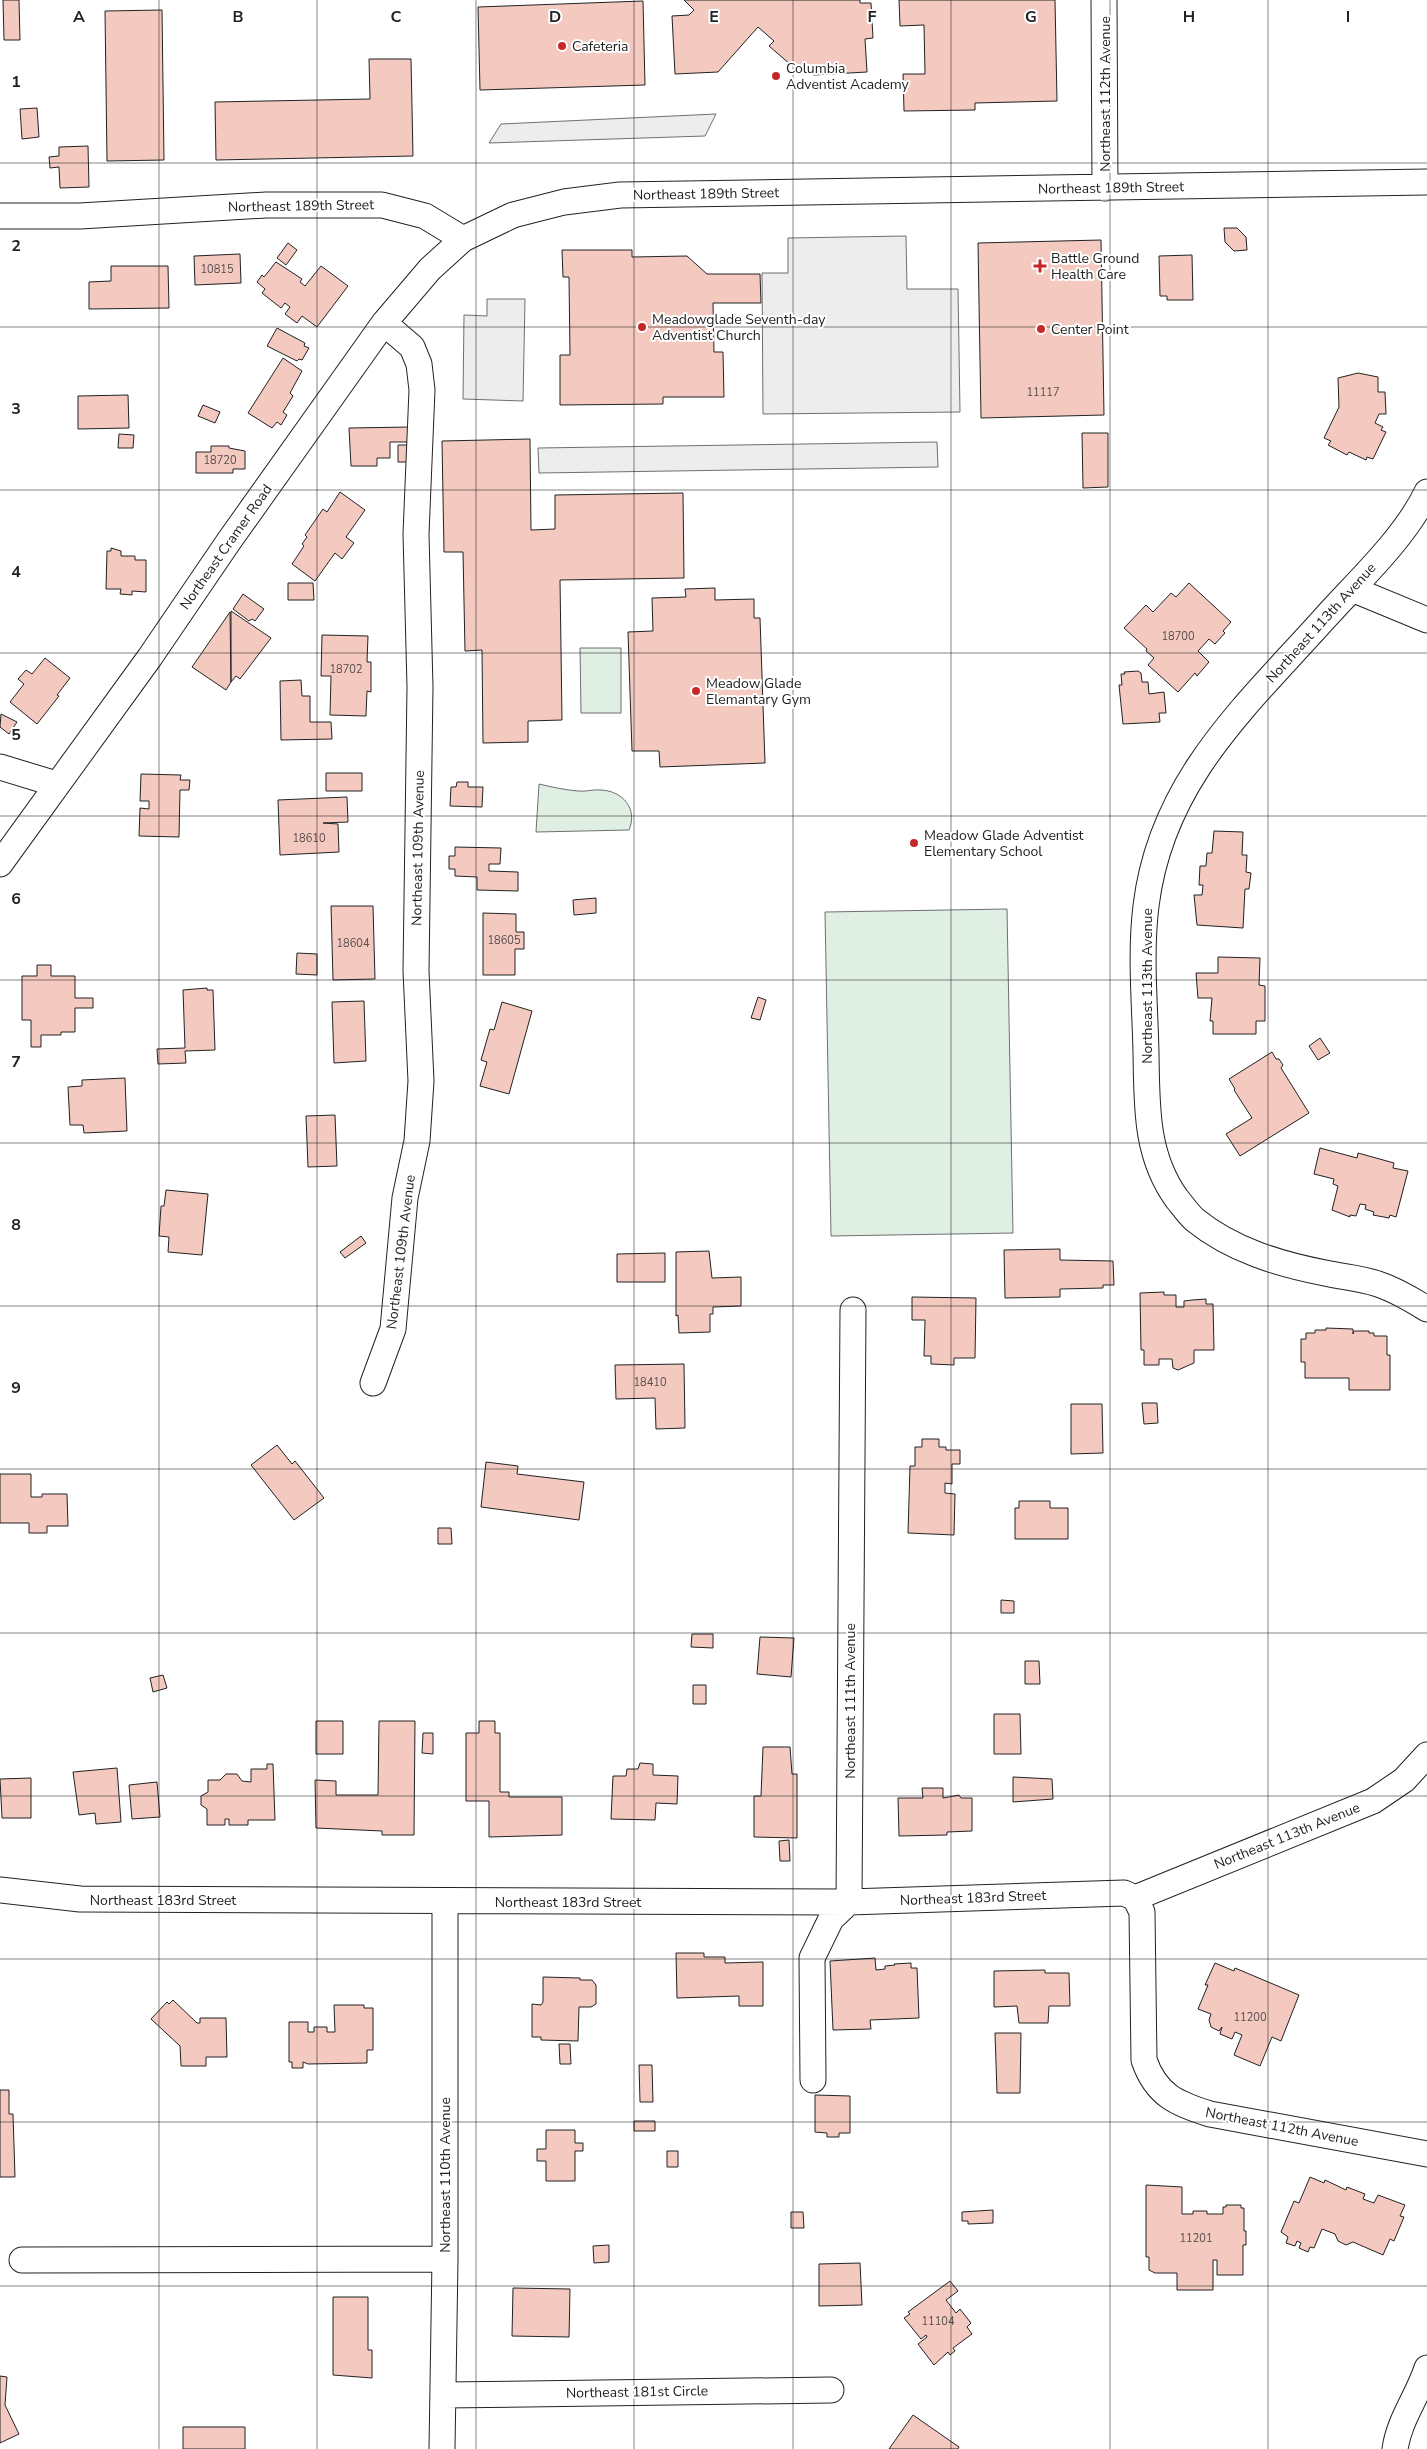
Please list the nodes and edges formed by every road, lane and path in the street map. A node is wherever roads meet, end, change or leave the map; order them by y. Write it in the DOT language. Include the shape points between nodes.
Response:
graph roads {
  1 [pos="1104,0"];
  2 [pos="1427,182"];
  3 [pos="1105,188"];
  4 [pos="0,216"];
  5 [pos="463,240"];
  6 [pos="384,323"];
  7 [pos="1427,492"];
  8 [pos="1352,589"];
  9 [pos="1427,620"];
  10 [pos="0,767"];
  11 [pos="56,784"];
  12 [pos="0,864"];
  13 [pos="1427,1309"];
  14 [pos="854,1310"];
  15 [pos="374,1383"];
  16 [pos="1427,1755"];
  17 [pos="0,1890"];
  18 [pos="1135,1898"];
  19 [pos="445,1902"];
  20 [pos="849,1902"];
  21 [pos="813,2080"];
  22 [pos="1427,2154"];
  23 [pos="445,2259"];
  24 [pos="22,2260"];
  25 [pos="1427,2368"];
  26 [pos="831,2390"];
  27 [pos="443,2395"];
  28 [pos="442,2449"];
  29 [pos="1395,2449"];
  1 -- 3 [label="street, Northeast 112th Avenue"];
  2 -- 3 [label="street, Northeast 189th Street"];
  3 -- 5 [label="street, Northeast 189th Street" via="591,197 513,215"];
  4 -- 5 [label="street, Northeast 189th Street" via="80,216 266,205 382,206 425,216"];
  5 -- 6 [label="street, Northeast Cramer Road" via="430,269"];
  6 -- 11 [label="street, Northeast Cramer Road" via="150,657"];
  6 -- 15 [label="street, Northeast 109th Avenue" via="412,347 420,364 422,390 416,534 420,687 416,971 421,1081 417,1141 405,1198 392,1329"];
  7 -- 8 [label="street, Northeast 113th Avenue" via="1397,537"];
  8 -- 9 [label="street"];
  8 -- 13 [label="street, Northeast 113th Avenue" via="1214,742 1192,774 1162,836 1149,885 1144,928 1148,1125 1161,1174 1192,1218 1208,1230 1261,1257 1376,1284"];
  10 -- 11 [label="street"];
  11 -- 12 [label="street, Northeast Cramer Road"];
  14 -- 20 [label="street, Northeast 111th Avenue"];
  16 -- 18 [label="street, Northeast 113th Avenue" via="1404,1780 1373,1801"];
  17 -- 19 [label="street, Northeast 183rd Street" via="80,1899"];
  18 -- 20 [label="street, Northeast 183rd Street" via="1124,1893"];
  18 -- 22 [label="street, Northeast 112th Avenue" via="1142,1912 1144,2060 1149,2074 1163,2092 1190,2108 1210,2114"];
  19 -- 20 [label="street, Northeast 183rd Street"];
  19 -- 23 [label="street, Northeast 110th Avenue"];
  20 -- 21 [label="street" via="831,1919 812,1958"];
  23 -- 24 [label="street"];
  23 -- 27 [label="street, Northeast 110th Avenue"];
  25 -- 29 [label="street" via="1401,2425"];
  26 -- 27 [label="street, Northeast 181st Circle"];
  27 -- 28 [label="street, Northeast 110th Avenue"];
}
